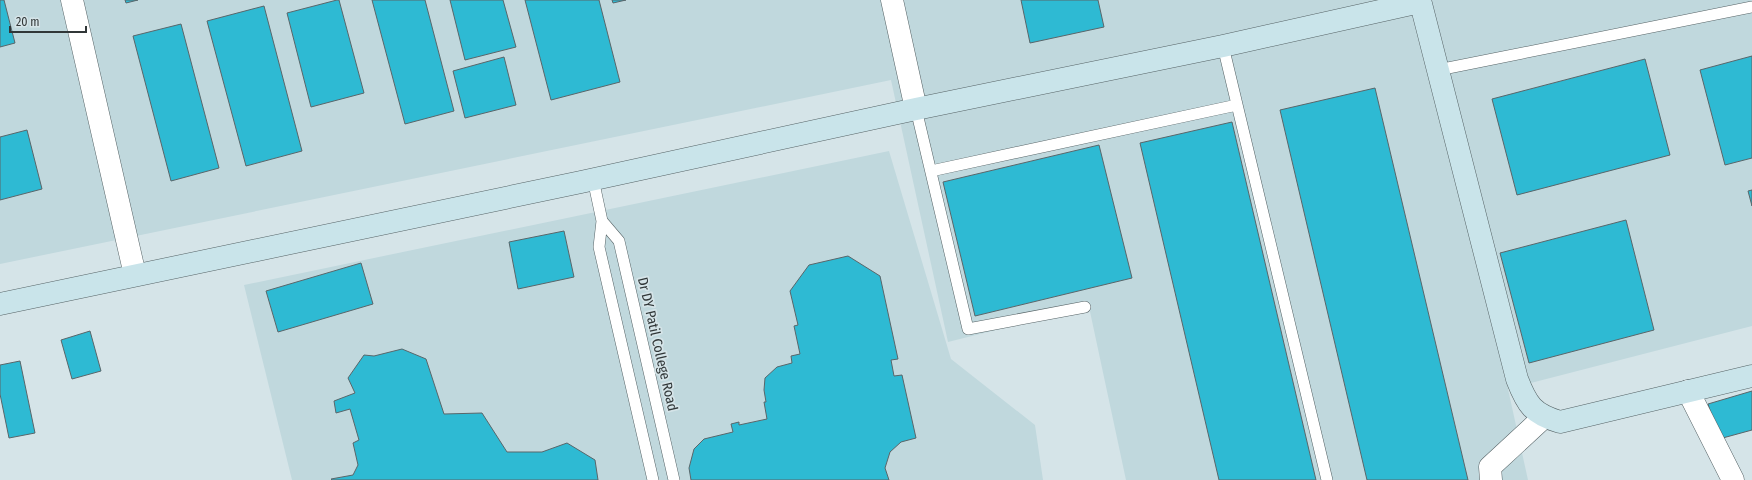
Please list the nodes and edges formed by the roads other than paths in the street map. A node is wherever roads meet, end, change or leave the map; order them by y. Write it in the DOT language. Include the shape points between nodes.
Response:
graph roads {
  1 [pos="72,0"];
  2 [pos="892,0"];
  3 [pos="1420,1"];
  4 [pos="1752,6"];
  5 [pos="1223,46"];
  6 [pos="1438,70"];
  7 [pos="1237,105"];
  8 [pos="916,109"];
  9 [pos="931,171"];
  10 [pos="593,179"];
  11 [pos="602,221"];
  12 [pos="135,275"];
  13 [pos="0,304"];
  14 [pos="1084,307"];
  15 [pos="1752,376"];
  16 [pos="1688,391"];
  17 [pos="1544,417"];
  18 [pos="653,480"];
  19 [pos="674,480"];
  20 [pos="1327,480"];
  21 [pos="1491,480"];
  22 [pos="1733,480"];
  1 -- 12 [label="street"];
  2 -- 8 [label="street"];
  3 -- 5 [label="street"];
  3 -- 6 [label="street"];
  4 -- 6 [label="lane"];
  5 -- 7 [label="lane"];
  5 -- 8 [label="street"];
  6 -- 17 [label="street" via="1517,379 1530,406"];
  7 -- 9 [label="lane"];
  7 -- 20 [label="lane"];
  8 -- 9 [label="lane"];
  8 -- 10 [label="street"];
  9 -- 14 [label="lane" via="968,329"];
  10 -- 11 [label="lane, Dr DY Patil College Road"];
  10 -- 12 [label="street"];
  11 -- 18 [label="lane, Dr DY Patil College Road" via="599,247"];
  11 -- 19 [label="lane, Dr DY Patil College Road" via="619,241"];
  12 -- 13 [label="street"];
  15 -- 16 [label="street"];
  16 -- 17 [label="street" via="1560,422"];
  16 -- 22 [label="street"];
  17 -- 21 [label="street" via="1490,467"];
}
